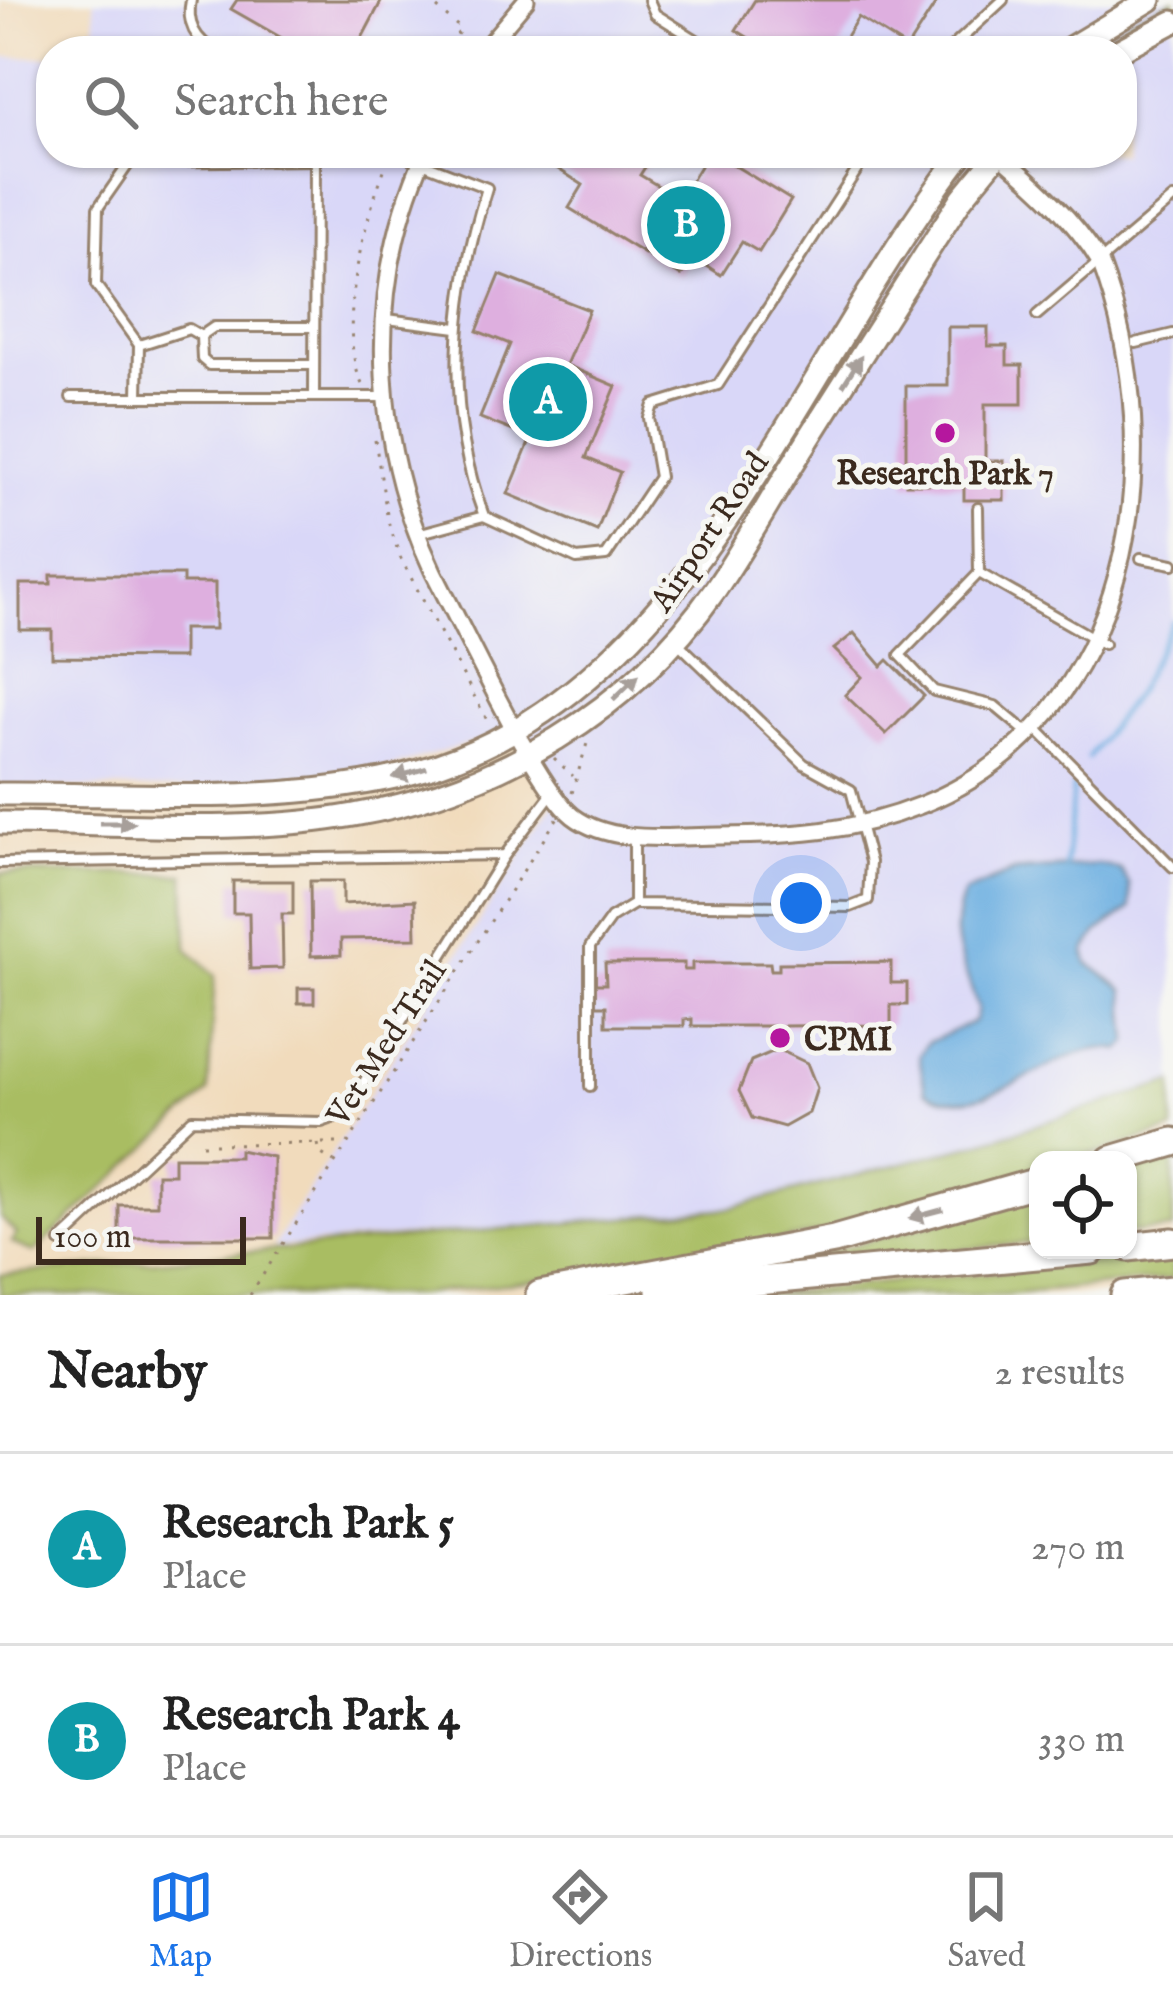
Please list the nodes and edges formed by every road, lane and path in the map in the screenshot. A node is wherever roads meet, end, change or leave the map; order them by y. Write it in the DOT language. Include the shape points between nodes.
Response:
graph roads {
  1 [pos="191,0"];
  2 [pos="428,0"];
  3 [pos="526,0"];
  4 [pos="649,0"];
  5 [pos="1003,0"];
  6 [pos="1150,0"];
  7 [pos="1173,22"];
  8 [pos="198,36"];
  9 [pos="455,36"];
  10 [pos="496,36"];
  11 [pos="690,36"];
  12 [pos="964,36"];
  13 [pos="1090,36"];
  14 [pos="1137,41"];
  15 [pos="126,168"];
  16 [pos="319,168"];
  17 [pos="420,168"];
  18 [pos="444,168"];
  19 [pos="858,168"];
  20 [pos="953,168"];
  21 [pos="987,168"];
  22 [pos="1017,168"];
  23 [pos="1173,199"];
  24 [pos="1099,260"];
  25 [pos="1037,315"];
  26 [pos="383,319"];
  27 [pos="314,327"];
  28 [pos="457,328"];
  29 [pos="1173,334"];
  30 [pos="201,336"];
  31 [pos="1136,343"];
  32 [pos="139,346"];
  33 [pos="314,365"];
  34 [pos="71,397"];
  35 [pos="138,397"];
  36 [pos="314,397"];
  37 [pos="385,397"];
  38 [pos="1151,416"];
  39 [pos="978,508"];
  40 [pos="484,515"];
  41 [pos="389,524"];
  42 [pos="416,534"];
  43 [pos="1143,550"];
  44 [pos="1173,564"];
  45 [pos="979,573"];
  46 [pos="674,640"];
  47 [pos="1104,644"];
  48 [pos="500,713"];
  49 [pos="518,730"];
  50 [pos="1034,733"];
  51 [pos="588,740"];
  52 [pos="530,754"];
  53 [pos="554,758"];
  54 [pos="577,777"];
  55 [pos="562,793"];
  56 [pos="0,794"];
  57 [pos="559,814"];
  58 [pos="0,823"];
  59 [pos="863,825"];
  60 [pos="634,836"];
  61 [pos="506,856"];
  62 [pos="0,862"];
  63 [pos="1173,867"];
  64 [pos="634,904"];
  65 [pos="590,1086"];
  66 [pos="1173,1142"];
  67 [pos="318,1143"];
  68 [pos="338,1143"];
  69 [pos="202,1144"];
  70 [pos="1137,1153"];
  71 [pos="336,1162"];
  72 [pos="1029,1185"];
  73 [pos="60,1242"];
  74 [pos="1173,1242"];
  75 [pos="1137,1245"];
  76 [pos="1029,1256"];
  77 [pos="1173,1291"];
  78 [pos="250,1295"];
  79 [pos="540,1295"];
  80 [pos="596,1295"];
  81 [pos="1125,1295"];
  1 -- 8 [label="lane" via="188,18"];
  2 -- 9 [label="path" via="460,29"];
  3 -- 10 [label="street"];
  4 -- 11 [label="lane" via="655,14"];
  5 -- 12 [label="lane"];
  6 -- 13 [label="main road"];
  7 -- 14 [label="main road"];
  15 -- 32 [label="lane" via="98,208 96,285"];
  16 -- 27 [label="lane"];
  17 -- 26 [label="street" via="395,238"];
  18 -- 28 [label="lane" via="487,188"];
  19 -- 40 [label="lane" via="718,385 653,405 659,477 606,556 577,559"];
  20 -- 49 [label="main road, Airport Road" via="670,599 604,669"];
  46 -- 21 [label="main road, Airport Road, one-way" via="714,591"];
  22 -- 24 [label="street"];
  23 -- 24 [label="lane"];
  24 -- 25 [label="lane"];
  24 -- 31 [label="street"];
  26 -- 28 [label="lane"];
  26 -- 37 [label="street"];
  27 -- 30 [label="lane" via="214,327"];
  27 -- 33 [label="lane"];
  28 -- 40 [label="lane" via="465,448"];
  29 -- 31 [label="lane"];
  30 -- 32 [label="lane" via="181,328"];
  30 -- 33 [label="lane" via="208,365"];
  31 -- 38 [label="street"];
  32 -- 35 [label="lane"];
  33 -- 36 [label="lane"];
  34 -- 35 [label="lane"];
  35 -- 36 [label="lane"];
  36 -- 37 [label="lane"];
  37 -- 42 [label="street" via="388,438"];
  39 -- 45 [label="lane"];
  40 -- 42 [label="lane"];
  41 -- 48 [label="path" via="487,720"];
  42 -- 49 [label="street"];
  43 -- 44 [label="lane"];
  43 -- 47 [label="street"];
  45 -- 47 [label="lane"];
  45 -- 50 [label="lane" via="900,655 934,692 1007,712"];
  52 -- 46 [label="main road, Airport Road, one-way" via="616,697"];
  46 -- 59 [label="lane" via="804,764 851,790"];
  47 -- 50 [label="street"];
  49 -- 52 [label="street"];
  49 -- 56 [label="main road, Airport Road, one-way" via="421,770 314,790"];
  50 -- 59 [label="street" via="956,789"];
  50 -- 63 [label="lane"];
  51 -- 54 [label="path"];
  52 -- 55 [label="street"];
  58 -- 52 [label="main road, Airport Road, one-way" via="316,821 428,799"];
  53 -- 54 [label="path"];
  54 -- 55 [label="path"];
  55 -- 60 [label="street" via="586,824"];
  55 -- 61 [label="lane"];
  57 -- 71 [label="path, Vet Med Trail"];
  59 -- 60 [label="street" via="820,834"];
  59 -- 64 [label="lane" via="868,900 850,907"];
  60 -- 64 [label="lane"];
  61 -- 62 [label="lane"];
  61 -- 73 [label="lane" via="335,1122 192,1119"];
  64 -- 65 [label="lane" via="611,918 590,947"];
  66 -- 70 [label="highway"];
  67 -- 68 [label="path"];
  67 -- 69 [label="path"];
  67 -- 71 [label="path"];
  71 -- 78 [label="path, Vet Med Trail"];
  72 -- 79 [label="highway, one-way" via="834,1240"];
  74 -- 75 [label="highway"];
  76 -- 80 [label="highway"];
  77 -- 81 [label="highway"];
}
